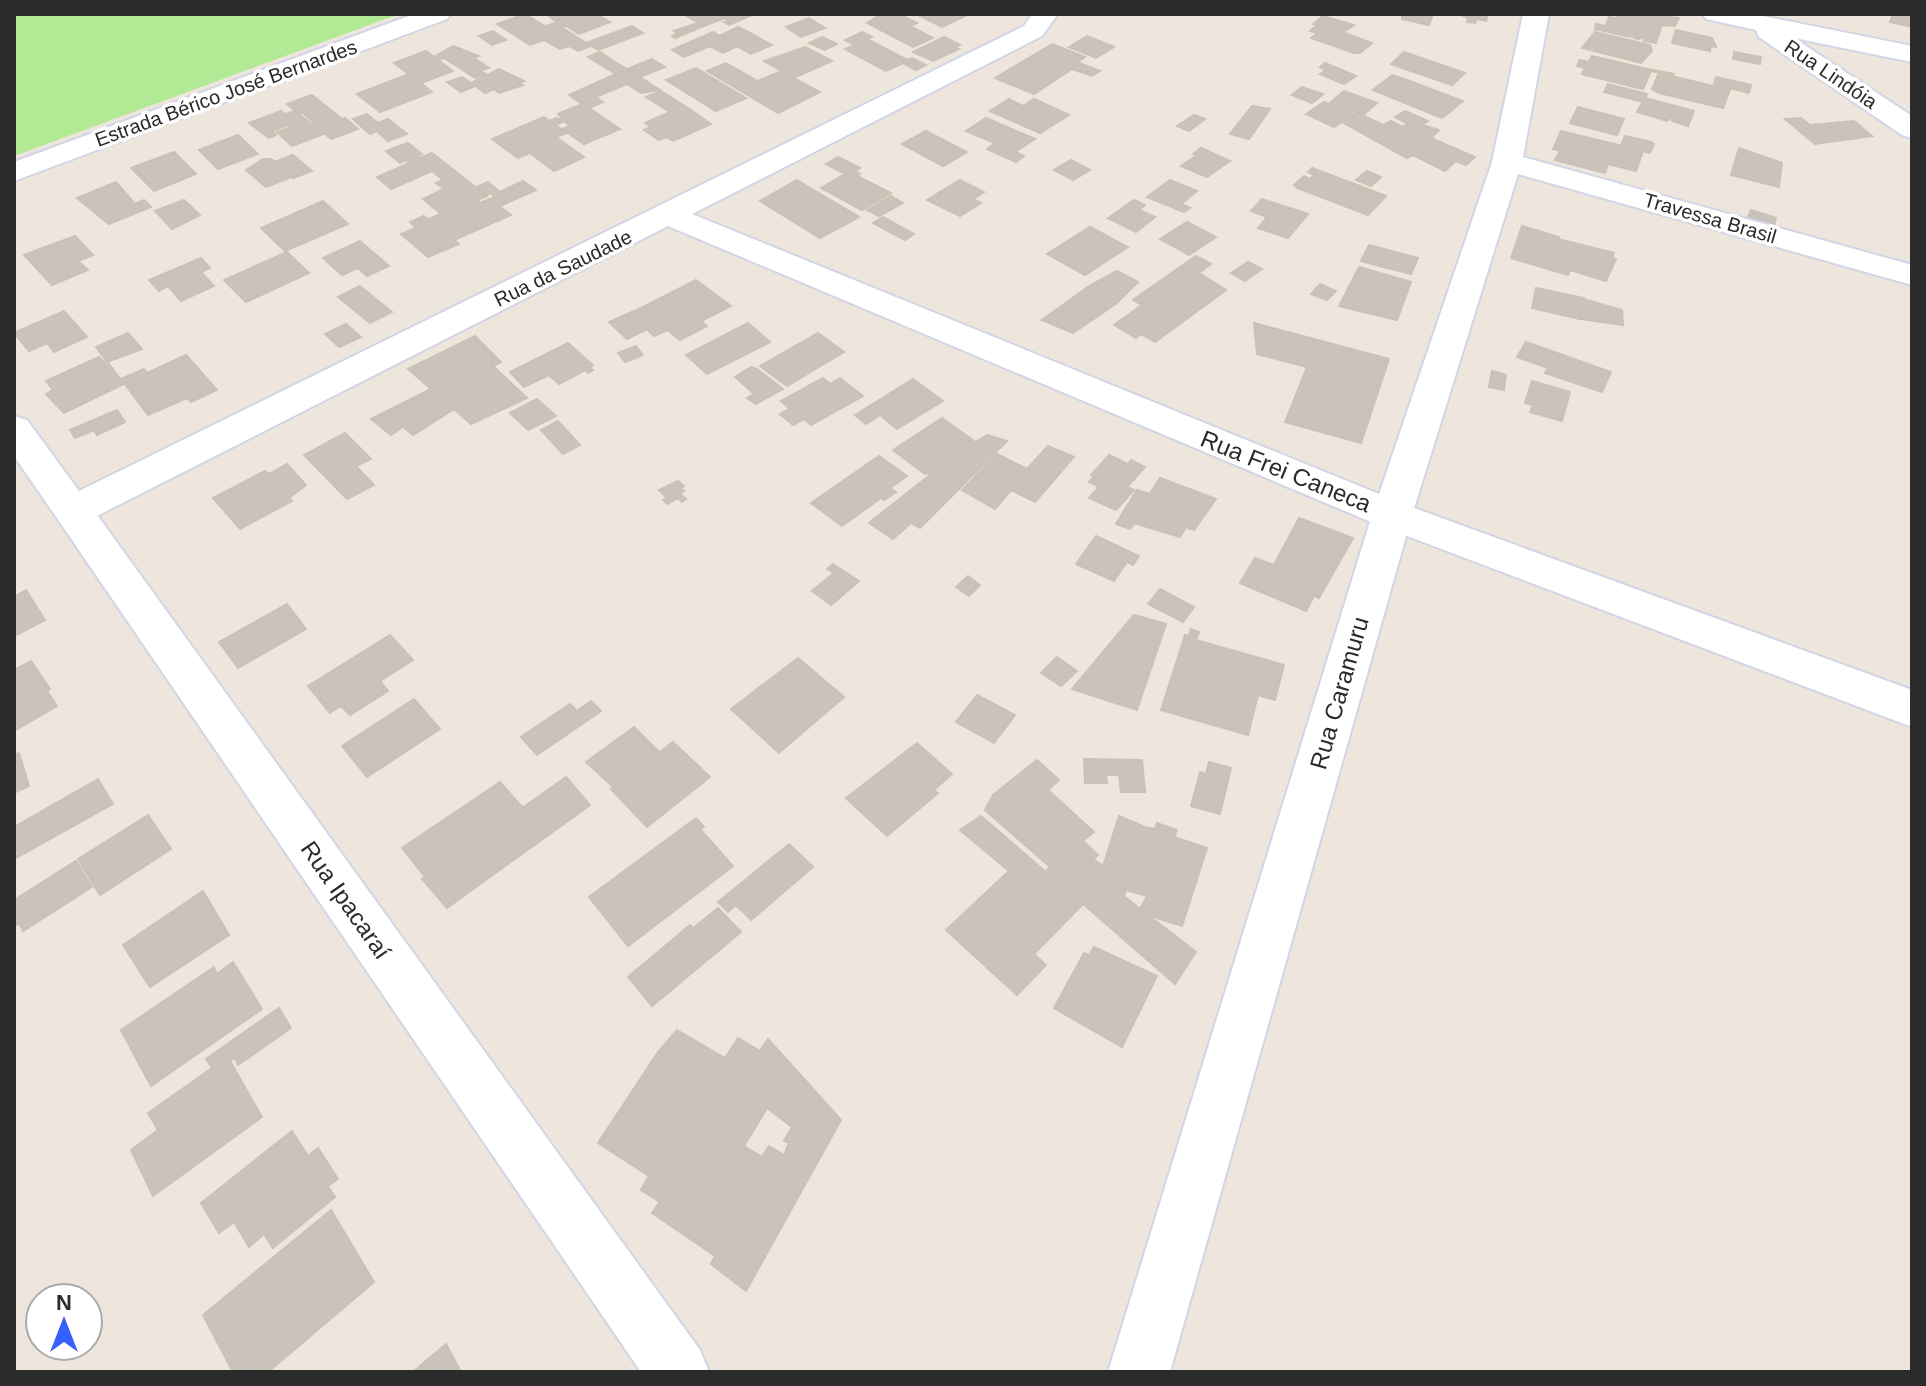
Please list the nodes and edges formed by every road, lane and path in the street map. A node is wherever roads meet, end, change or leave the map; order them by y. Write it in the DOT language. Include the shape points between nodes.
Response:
graph roads {
  1 [pos="438,14"];
  2 [pos="1045,14"];
  3 [pos="1536,14"];
  4 [pos="1715,14"];
  5 [pos="1749,20"];
  6 [pos="1912,54"];
  7 [pos="1912,129"];
  8 [pos="1507,162"];
  9 [pos="14,172"];
  10 [pos="667,215"];
  11 [pos="1912,275"];
  12 [pos="14,429"];
  13 [pos="73,511"];
  14 [pos="1392,515"];
  15 [pos="1912,709"];
  16 [pos="678,1372"];
  17 [pos="1139,1372"];
  1 -- 9 [label="street, Estrada Bérico José Bernardes"];
  2 -- 10 [label="street, Rua da Saudade" via="1033,31"];
  3 -- 8 [label="street, Rua Caramuru"];
  4 -- 5 [label="street"];
  5 -- 6 [label="street"];
  5 -- 7 [label="street, Rua Lindóia"];
  8 -- 11 [label="street, Travessa Brasil"];
  8 -- 14 [label="street, Rua Caramuru"];
  10 -- 13 [label="street, Rua da Saudade"];
  10 -- 14 [label="street, Rua Frei Caneca"];
  12 -- 13 [label="street, Rua Ipacaraí"];
  13 -- 16 [label="street, Rua Ipacaraí"];
  14 -- 15 [label="street, Rua Frei Caneca"];
  14 -- 17 [label="street, Rua Caramuru"];
}
